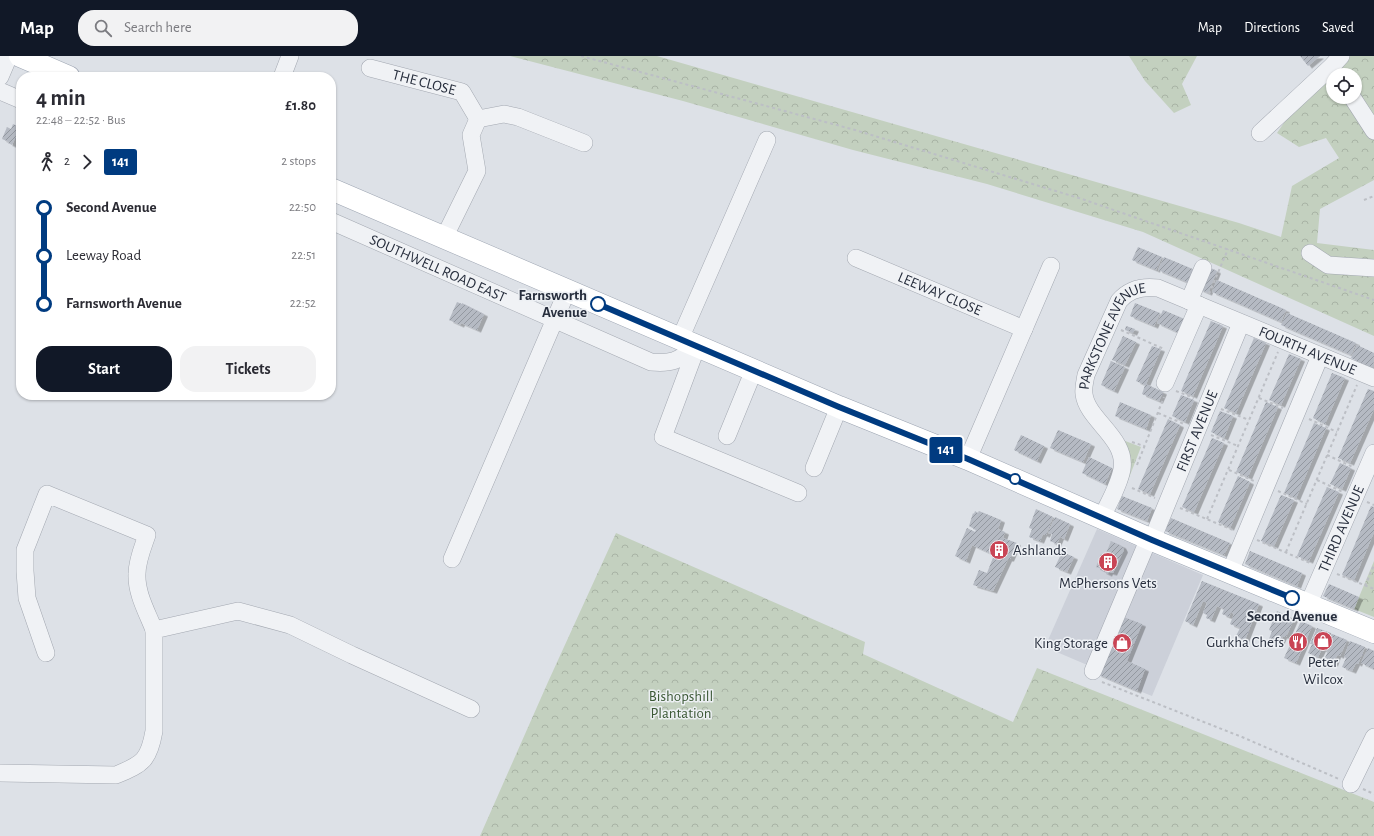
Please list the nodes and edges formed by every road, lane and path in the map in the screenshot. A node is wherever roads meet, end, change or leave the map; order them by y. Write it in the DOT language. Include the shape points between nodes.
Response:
graph roads {
  1 [pos="9,56"];
  2 [pos="20,56"];
  3 [pos="290,56"];
  4 [pos="581,56"];
  5 [pos="1337,66"];
  6 [pos="370,68"];
  7 [pos="57,72"];
  8 [pos="284,72"];
  9 [pos="0,77"];
  10 [pos="0,91"];
  11 [pos="16,98"];
  12 [pos="1357,104"];
  13 [pos="478,119"];
  14 [pos="1374,131"];
  15 [pos="1260,133"];
  16 [pos="767,140"];
  17 [pos="584,143"];
  18 [pos="336,191"];
  19 [pos="1374,196"];
  20 [pos="1364,200"];
  21 [pos="336,223"];
  22 [pos="444,238"];
  23 [pos="1228,249"];
  24 [pos="1310,252"];
  25 [pos="855,256"];
  26 [pos="1052,265"];
  27 [pos="1203,268"];
  28 [pos="1374,268"];
  29 [pos="567,291"];
  30 [pos="1374,300"];
  31 [pos="1197,304"];
  32 [pos="555,320"];
  33 [pos="1242,323"];
  34 [pos="1109,325"];
  35 [pos="1024,329"];
  36 [pos="1283,340"];
  37 [pos="689,343"];
  38 [pos="1178,355"];
  39 [pos="1320,356"];
  40 [pos="754,370"];
  41 [pos="1368,376"];
  42 [pos="1166,383"];
  43 [pos="839,407"];
  44 [pos="727,436"];
  45 [pos="1374,453"];
  46 [pos="1327,455"];
  47 [pos="968,459"];
  48 [pos="1136,467"];
  49 [pos="814,468"];
  50 [pos="1365,472"];
  51 [pos="798,493"];
  52 [pos="1102,517"];
  53 [pos="1206,519"];
  54 [pos="1150,539"];
  55 [pos="1286,552"];
  56 [pos="452,559"];
  57 [pos="1374,565"];
  58 [pos="1230,572"];
  59 [pos="1374,589"];
  60 [pos="1308,605"];
  61 [pos="154,630"];
  62 [pos="1374,632"];
  63 [pos="46,653"];
  64 [pos="1093,672"];
  65 [pos="471,708"];
  66 [pos="1374,737"];
  67 [pos="0,773"];
  68 [pos="1351,784"];
  69 [pos="1374,794"];
  1 -- 9 [label="street"];
  2 -- 7 [label="main road"];
  3 -- 8 [label="street"];
  4 -- 23 [label="path" via="862,132 1082,199"];
  5 -- 15 [label="street"];
  6 -- 13 [label="street, THE CLOSE" via="462,92"];
  10 -- 11 [label="street"];
  12 -- 14 [label="street"];
  13 -- 17 [label="street" via="504,114 518,118 553,138"];
  13 -- 22 [label="street" via="471,136 478,171"];
  16 -- 37 [label="street"];
  18 -- 22 [label="main road, SOUTHWELL ROAD EAST"];
  19 -- 20 [label="path"];
  21 -- 32 [label="street, SOUTHWELL ROAD EAST"];
  22 -- 29 [label="main road, SOUTHWELL ROAD EAST"];
  23 -- 30 [label="path"];
  23 -- 31 [label="path"];
  24 -- 28 [label="street" via="1328,265"];
  25 -- 35 [label="street, LEEWAY CLOSE"];
  26 -- 35 [label="street"];
  27 -- 31 [label="street"];
  29 -- 32 [label="street"];
  29 -- 37 [label="main road, SOUTHWELL ROAD EAST"];
  31 -- 33 [label="street, PARKSTONE AVENUE"];
  31 -- 34 [label="street, PARKSTONE AVENUE" via="1158,288 1138,288 1122,297"];
  31 -- 38 [label="street"];
  32 -- 37 [label="street, SOUTHWELL ROAD EAST" via="651,362 679,360"];
  32 -- 56 [label="street"];
  33 -- 36 [label="street, FOURTH AVENUE"];
  33 -- 54 [label="street, FIRST AVENUE"];
  34 -- 38 [label="path"];
  34 -- 52 [label="street, PARKSTONE AVENUE" via="1084,385 1087,404 1117,444 1121,456 1122,468 1118,482"];
  35 -- 47 [label="street"];
  36 -- 39 [label="street, FOURTH AVENUE"];
  36 -- 53 [label="path"];
  37 -- 40 [label="main road, SOUTHWELL ROAD EAST"];
  37 -- 51 [label="street" via="663,437"];
  38 -- 42 [label="street"];
  39 -- 41 [label="street, FOURTH AVENUE"];
  39 -- 58 [label="street"];
  40 -- 43 [label="main road, SOUTHWELL ROAD EAST"];
  40 -- 44 [label="street"];
  41 -- 46 [label="path"];
  42 -- 48 [label="path" via="1168,387"];
  43 -- 47 [label="main road, SOUTHWELL ROAD EAST"];
  43 -- 49 [label="street"];
  45 -- 50 [label="street, THIRD AVENUE"];
  46 -- 50 [label="path"];
  46 -- 55 [label="path"];
  47 -- 52 [label="main road, SOUTHWELL ROAD EAST"];
  50 -- 60 [label="street, THIRD AVENUE"];
  52 -- 54 [label="main road, SOUTHWELL ROAD EAST"];
  54 -- 58 [label="main road, SOUTHWELL ROAD EAST"];
  54 -- 64 [label="street, FIRST AVENUE"];
  57 -- 59 [label="path" via="1364,585"];
  58 -- 60 [label="main road, SOUTHWELL ROAD EAST"];
  60 -- 62 [label="main road, SOUTHWELL ROAD EAST"];
  61 -- 63 [label="street" via="139,594 137,574 140,552 147,535 47,494 25,550 27,598"];
  61 -- 65 [label="street" via="238,610 290,625"];
  61 -- 67 [label="street" via="154,731 152,745 145,759 133,768 116,775"];
  64 -- 68 [label="path" via="1090,677 1242,737"];
  66 -- 68 [label="street"];
  68 -- 69 [label="path"];
}
